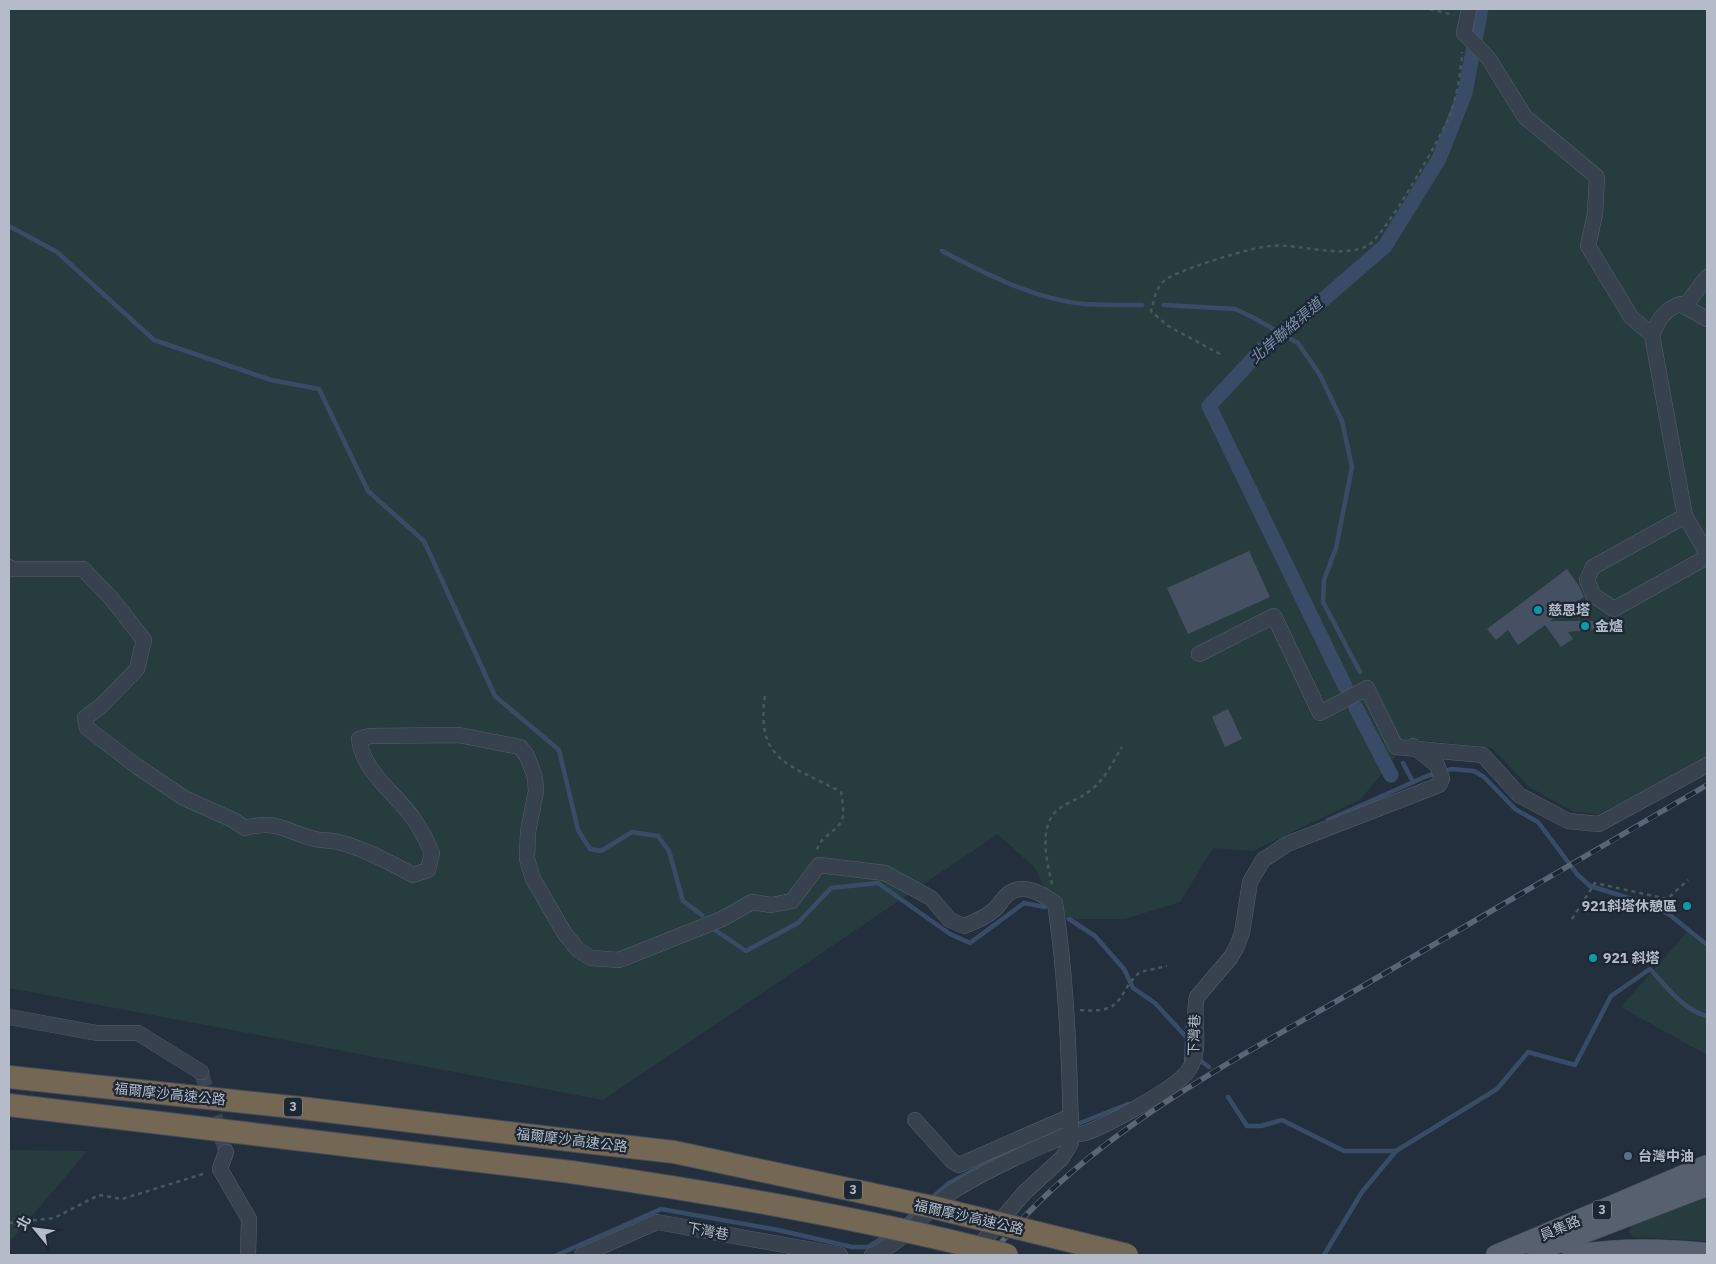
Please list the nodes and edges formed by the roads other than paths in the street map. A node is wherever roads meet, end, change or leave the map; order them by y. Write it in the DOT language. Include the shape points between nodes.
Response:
graph roads {
  1 [pos="1467,20"];
  2 [pos="1707,277"];
  3 [pos="1685,306"];
  4 [pos="1707,319"];
  5 [pos="1652,335"];
  6 [pos="1685,516"];
  7 [pos="1707,552"];
  8 [pos="1707,557"];
  9 [pos="9,567"];
  10 [pos="1199,654"];
  11 [pos="1413,746"];
  12 [pos="1707,765"];
  13 [pos="9,1018"];
  14 [pos="201,1072"];
  15 [pos="9,1077"];
  16 [pos="9,1105"];
  17 [pos="1071,1116"];
  18 [pos="915,1120"];
  19 [pos="1071,1134"];
  20 [pos="226,1152"];
  21 [pos="1707,1165"];
  22 [pos="1707,1186"];
  23 [pos="1707,1253"];
  24 [pos="248,1255"];
  25 [pos="582,1255"];
  26 [pos="840,1255"];
  27 [pos="872,1255"];
  28 [pos="971,1255"];
  29 [pos="1008,1255"];
  30 [pos="1126,1255"];
  31 [pos="1496,1255"];
  32 [pos="1537,1255"];
  33 [pos="1572,1255"];
  1 -- 5 [label="street" via="1525,117 1597,177 1595,214 1588,246 1631,317"];
  2 -- 3 [label="street"];
  3 -- 4 [label="street"];
  3 -- 5 [label="street" via="1680,304 1669,308 1659,318"];
  5 -- 6 [label="street"];
  6 -- 7 [label="street"];
  6 -- 8 [label="street" via="1593,567 1587,580 1594,595 1614,609"];
  9 -- 17 [label="street" via="47,571 83,569 111,598 144,640 137,669 85,718 87,728 103,743 184,798 245,828 277,824 315,839 339,842 413,875 428,870 432,853 413,818 369,768 360,751 359,740 370,736 459,735 520,747 535,777 528,850 533,878 566,934 578,950 591,958 619,960 714,923 752,902 771,905 792,901 819,865 885,873 931,898 950,920 964,926 995,908 1009,893 1024,889 1040,892 1056,903 1062,946"];
  10 -- 11 [label="street" via="1274,616 1320,713 1367,688 1396,746"];
  11 -- 12 [label="street" via="1483,755 1519,794 1568,820 1599,824"];
  11 -- 19 [label="street, 下灣巷" via="1437,765 1442,779 1438,785 1288,844 1263,860 1250,882 1237,946 1231,958 1197,997 1195,1057 1187,1073 1166,1090 1096,1129"];
  13 -- 14 [label="street" via="97,1033 138,1033"];
  15 -- 30 [label="highway, 福爾摩沙高速公路 / 3, bridge" via="674,1152 932,1207"];
  16 -- 29 [label="highway, 福爾摩沙高速公路 / 3, bridge" via="571,1172 732,1196 927,1234"];
  17 -- 18 [label="street" via="959,1165"];
  17 -- 19 [label="street"];
  19 -- 27 [label="street, 下灣巷" via="1027,1152 955,1189 890,1245"];
  19 -- 28 [label="street" via="1068,1151 1024,1193"];
  20 -- 24 [label="street" via="220,1169 249,1219"];
  21 -- 31 [label="main road, 員集路 / 3"];
  22 -- 32 [label="main road, 員集路 / 3" via="1548,1247"];
  23 -- 33 [label="main road" via="1601,1251"];
  25 -- 26 [label="street, 下灣巷" via="657,1222"];
}
